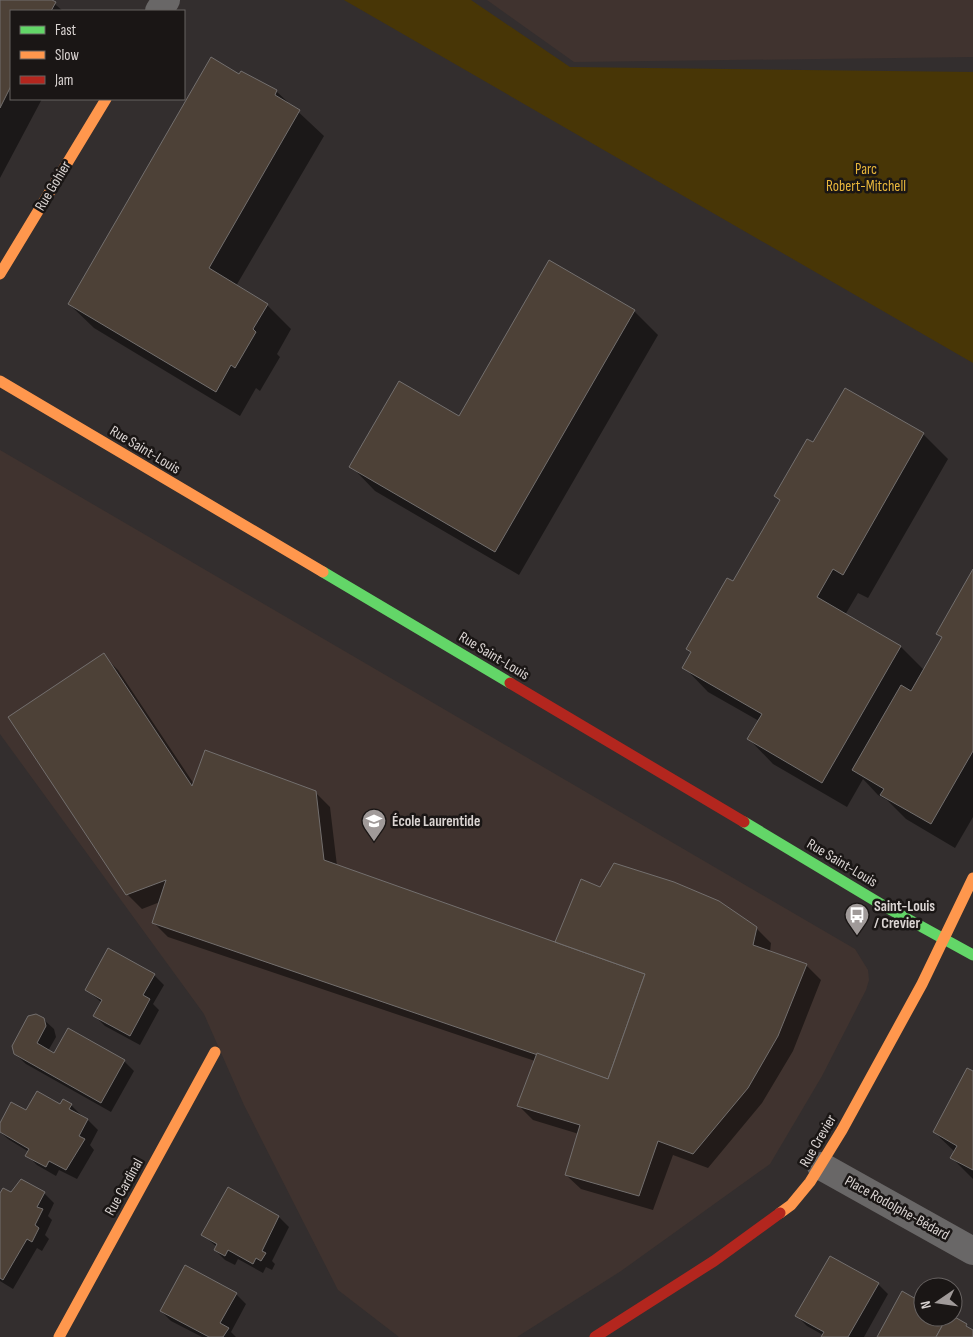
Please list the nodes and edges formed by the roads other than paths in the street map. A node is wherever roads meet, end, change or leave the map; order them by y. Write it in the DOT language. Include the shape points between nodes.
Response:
graph roads {
  1 [pos="105,100"];
  2 [pos="0,274"];
  3 [pos="0,381"];
  4 [pos="973,878"];
  5 [pos="943,939"];
  6 [pos="973,955"];
  7 [pos="215,1052"];
  8 [pos="821,1166"];
  9 [pos="973,1251"];
  10 [pos="58,1337"];
  11 [pos="595,1337"];
  1 -- 2 [label="street, Rue Gohier"];
  3 -- 5 [label="street, Rue Saint-Louis"];
  4 -- 5 [label="street, Rue Crevier"];
  5 -- 6 [label="street, Rue Saint-Louis"];
  5 -- 8 [label="street, Rue Crevier" via="922,984"];
  7 -- 10 [label="street, Rue Cardinal"];
  8 -- 9 [label="street, Place Rodolphe-Bédard"];
  8 -- 11 [label="street, Rue Crevier" via="799,1196 777,1216 714,1261"];
}
